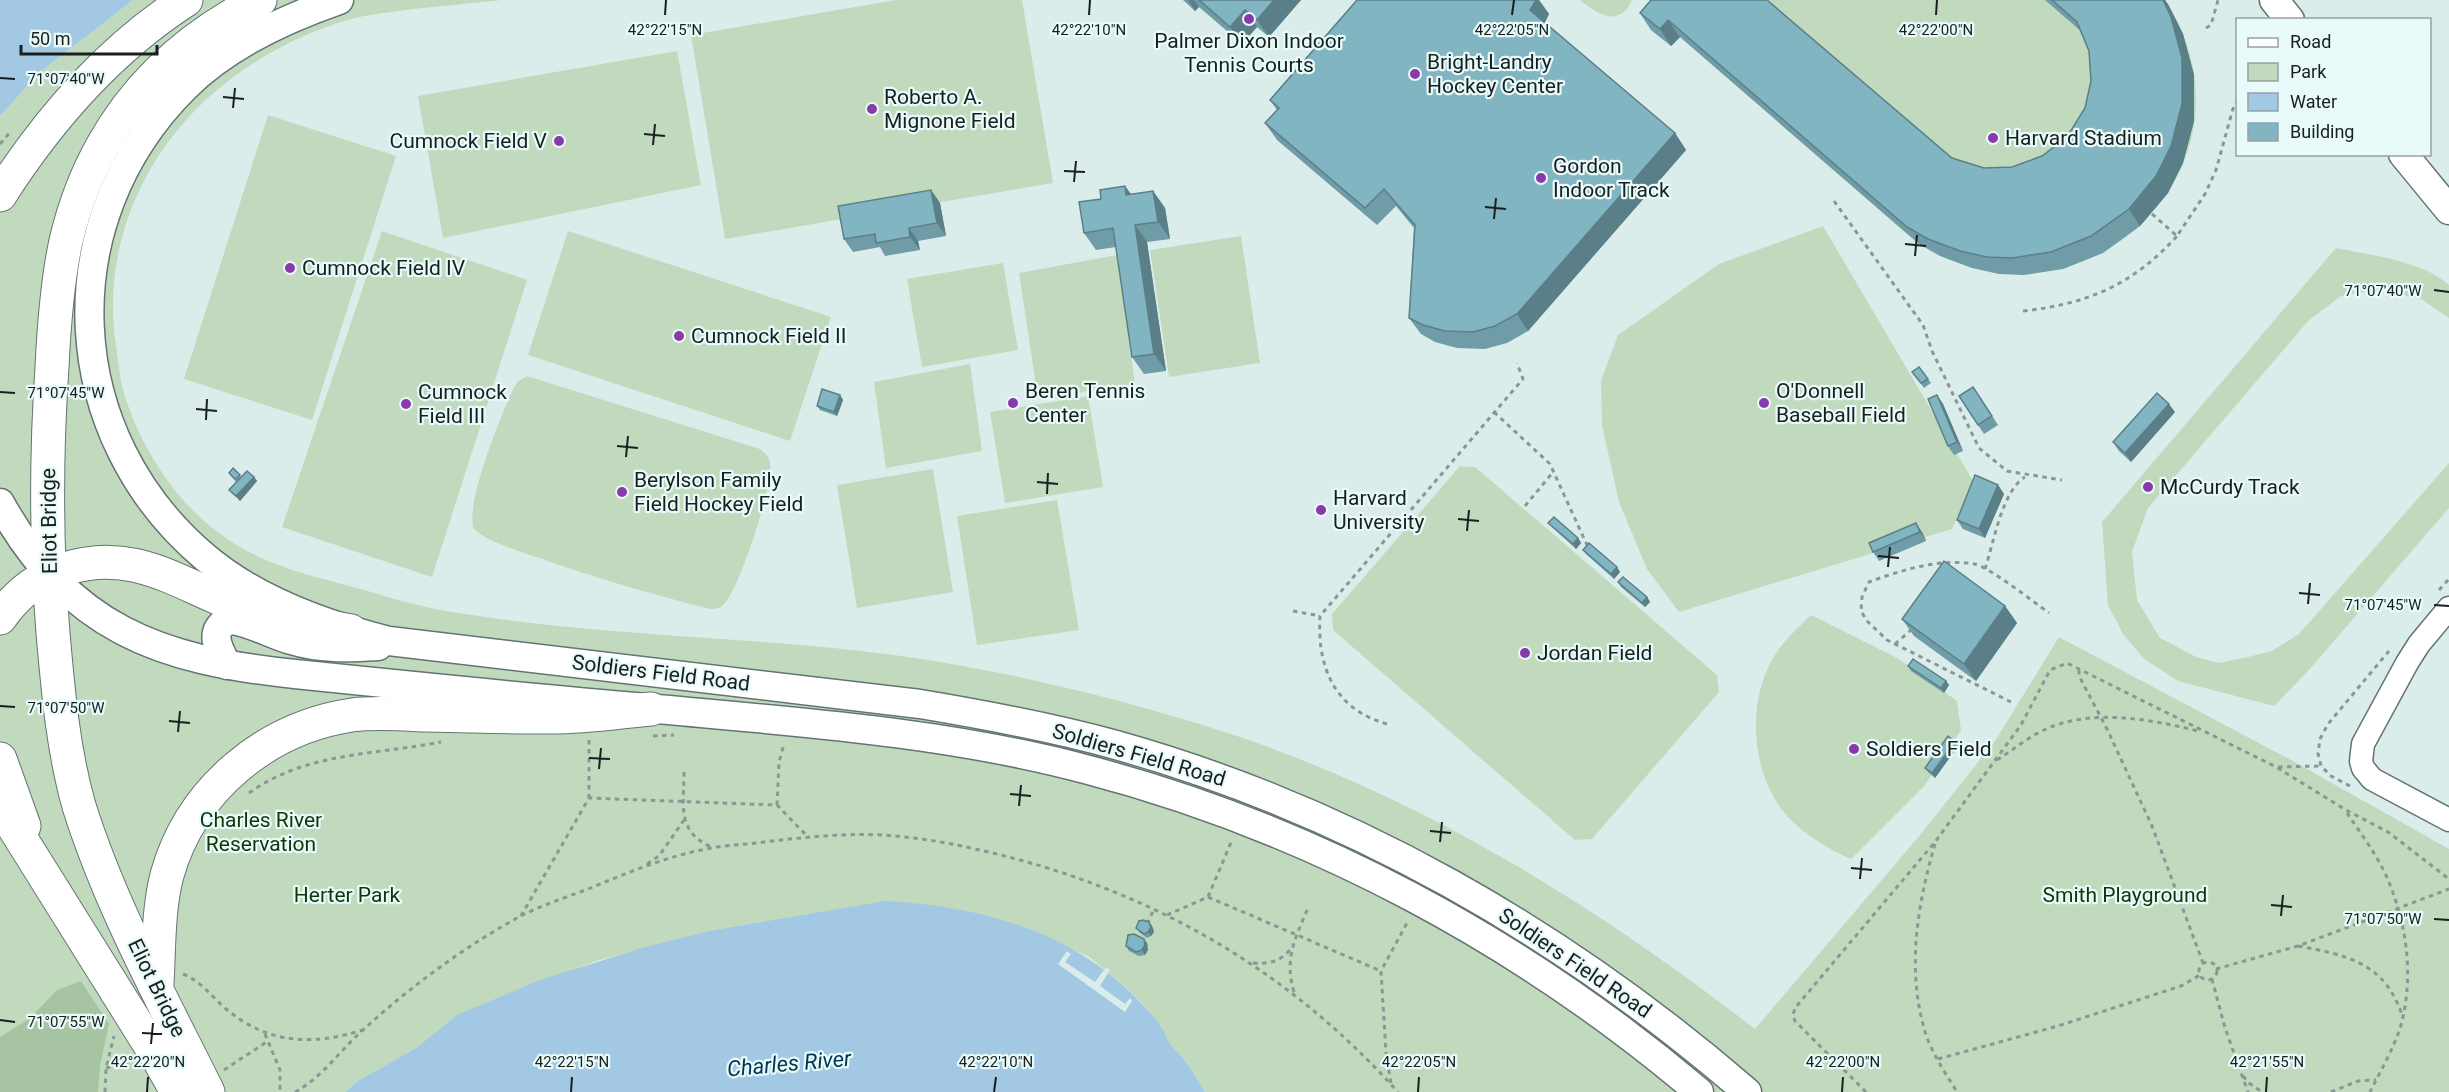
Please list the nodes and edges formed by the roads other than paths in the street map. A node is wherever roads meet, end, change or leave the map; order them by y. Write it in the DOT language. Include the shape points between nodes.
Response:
graph roads {
  1 [pos="186,0"];
  2 [pos="260,0"];
  3 [pos="339,0"];
  4 [pos="2274,0"];
  5 [pos="2288,18"];
  6 [pos="2405,156"];
  7 [pos="0,195"];
  8 [pos="2449,210"];
  9 [pos="0,503"];
  10 [pos="49,574"];
  11 [pos="2449,608"];
  12 [pos="0,618"];
  13 [pos="351,631"];
  14 [pos="401,644"];
  15 [pos="227,665"];
  16 [pos="651,709"];
  17 [pos="0,759"];
  18 [pos="0,805"];
  19 [pos="2449,820"];
  20 [pos="38,867"];
  21 [pos="156,988"];
  22 [pos="1632,1000"];
  23 [pos="1615,1026"];
  24 [pos="214,1082"];
  25 [pos="177,1092"];
  26 [pos="1699,1092"];
  27 [pos="1747,1092"];
  1 -- 7 [label="highway" via="138,35 87,83 41,137"];
  2 -- 10 [label="highway, Eliot Bridge" via="204,33 145,85 107,138 79,196 63,260 53,340 48,448"];
  3 -- 13 [label="main road, Soldiers Field Road" via="292,18 236,48 195,77 159,116 128,162 105,212 92,268 89,324 95,375 111,429 138,480 165,516 206,558 235,578 301,612"];
  4 -- 5 [label="main road"];
  6 -- 8 [label="main road"];
  9 -- 10 [label="main road, Soldiers Field Road"];
  10 -- 12 [label="highway" via="20,595"];
  10 -- 13 [label="highway" via="91,561 124,562 161,572 260,613"];
  10 -- 15 [label="main road, Soldiers Field Road" via="80,604 130,634 183,656"];
  10 -- 21 [label="highway, Eliot Bridge" via="64,729 78,803"];
  11 -- 19 [label="street" via="2407,663 2363,744 2361,761 2372,779"];
  13 -- 14 [label="main road, Soldiers Field Road"];
  14 -- 15 [label="main road" via="320,647 229,620 221,624 215,636"];
  14 -- 22 [label="main road, Soldiers Field Road" via="920,704 1114,744 1253,790 1382,847 1513,919"];
  15 -- 16 [label="main road, Soldiers Field Road"];
  16 -- 21 [label="highway" via="551,717 354,715 318,722 273,742 226,777 200,807 180,840 163,898"];
  16 -- 23 [label="main road, Soldiers Field Road" via="934,738 1076,767 1188,800 1289,839 1407,894 1491,942"];
  17 -- 20 [label="highway"];
  18 -- 20 [label="highway, Eliot Bridge"];
  20 -- 25 [label="highway, Eliot Bridge"];
  21 -- 24 [label="highway, Eliot Bridge"];
  22 -- 23 [label="street"];
  22 -- 27 [label="main road, Soldiers Field Road"];
  23 -- 26 [label="main road, Soldiers Field Road"];
}
